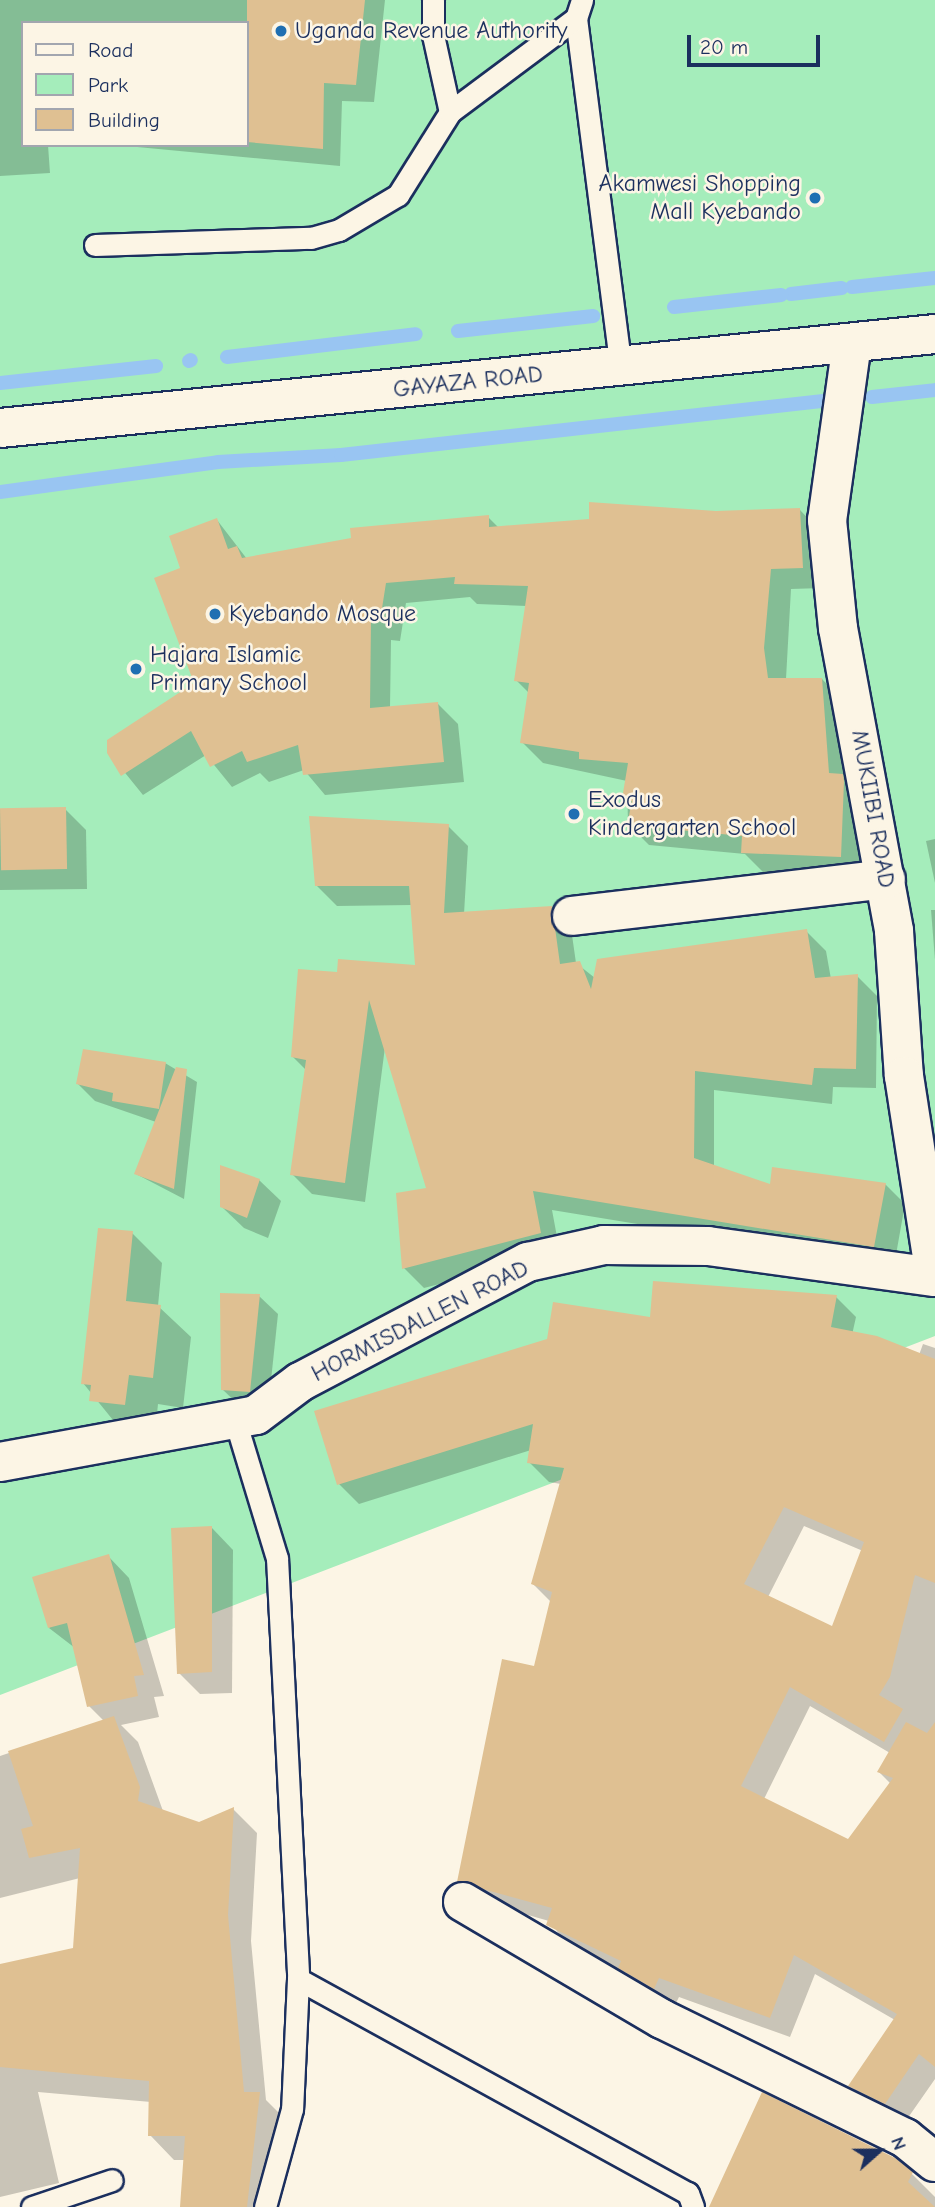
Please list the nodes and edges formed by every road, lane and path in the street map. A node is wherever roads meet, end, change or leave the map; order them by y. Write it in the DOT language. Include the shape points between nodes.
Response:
graph roads {
  1 [pos="433,0"];
  2 [pos="579,9"];
  3 [pos="450,112"];
  4 [pos="95,245"];
  5 [pos="935,334"];
  6 [pos="852,343"];
  7 [pos="621,367"];
  8 [pos="0,428"];
  9 [pos="886,879"];
  10 [pos="572,916"];
  11 [pos="935,1277"];
  12 [pos="235,1420"];
  13 [pos="0,1462"];
  14 [pos="463,1902"];
  15 [pos="298,1979"];
  16 [pos="935,2162"];
  17 [pos="112,2180"];
  18 [pos="32,2207"];
  19 [pos="265,2207"];
  20 [pos="693,2207"];
  1 -- 3 [label="lane" via="433,35"];
  2 -- 3 [label="lane"];
  2 -- 7 [label="lane"];
  3 -- 4 [label="lane" via="398,195 339,230 311,238"];
  5 -- 6 [label="street, GAYAZA ROAD"];
  6 -- 7 [label="street, GAYAZA ROAD"];
  6 -- 9 [label="street, MUKIIBI ROAD" via="827,520 838,628"];
  7 -- 8 [label="street, GAYAZA ROAD"];
  9 -- 10 [label="street"];
  9 -- 11 [label="street, MUKIIBI ROAD" via="912,1144"];
  11 -- 12 [label="street, HORMISDALLEN ROAD" via="708,1246 604,1245 528,1262 300,1382 256,1415"];
  12 -- 13 [label="street, HORMISDALLEN ROAD"];
  12 -- 15 [label="lane" via="277,1558"];
  14 -- 16 [label="street" via="662,2019 905,2138"];
  15 -- 19 [label="lane" via="292,2109"];
  15 -- 20 [label="lane" via="688,2193"];
  17 -- 18 [label="lane"];
}
